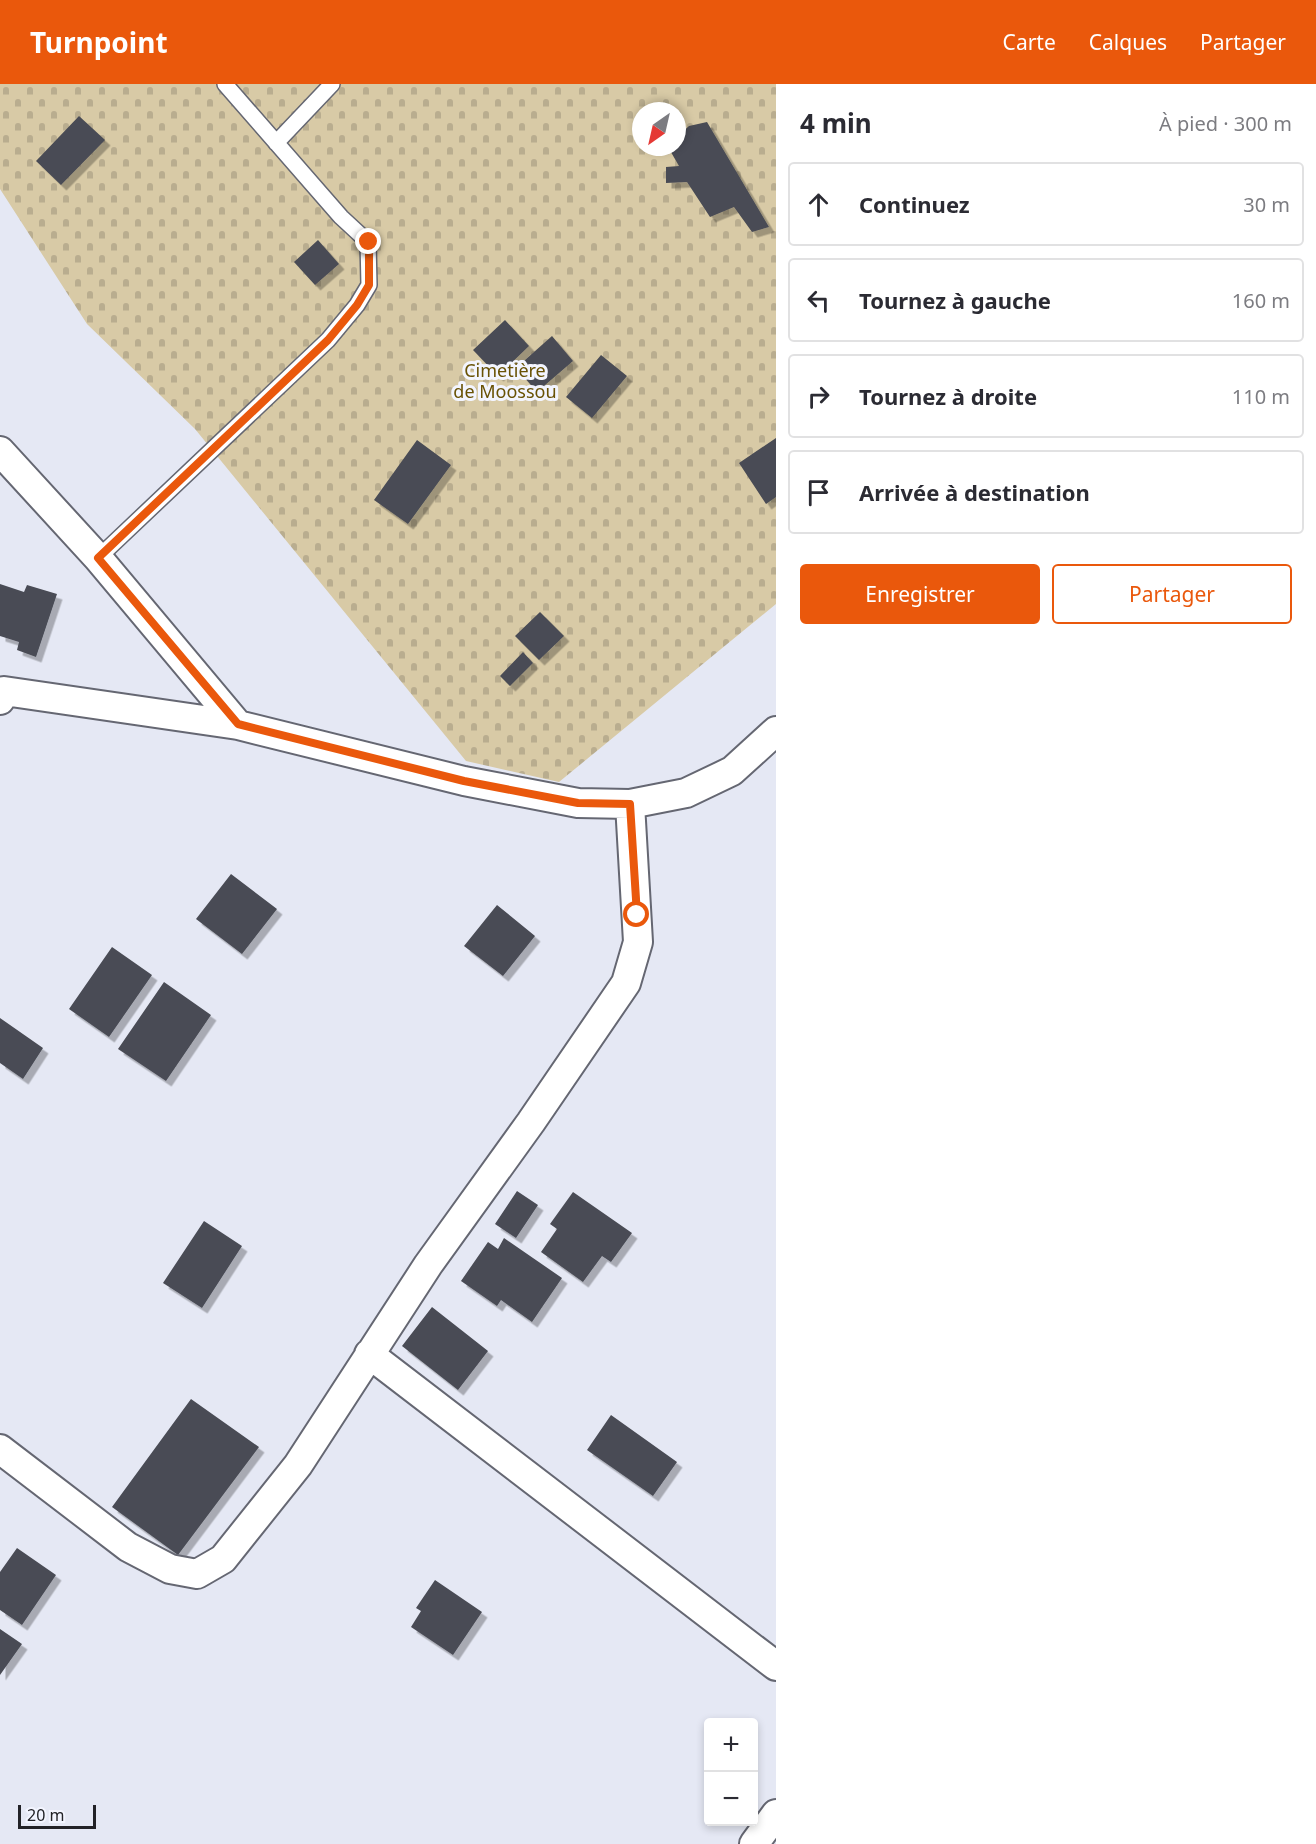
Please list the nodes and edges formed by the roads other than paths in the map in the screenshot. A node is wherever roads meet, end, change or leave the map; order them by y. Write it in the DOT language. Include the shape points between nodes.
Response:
graph roads {
  1 [pos="225,84"];
  2 [pos="332,84"];
  3 [pos="276,143"];
  4 [pos="0,451"];
  5 [pos="98,558"];
  6 [pos="1,694"];
  7 [pos="238,724"];
  8 [pos="776,731"];
  9 [pos="630,804"];
  10 [pos="369,1354"];
  11 [pos="0,1449"];
  12 [pos="776,1666"];
  13 [pos="776,1814"];
  14 [pos="754,1844"];
  1 -- 3 [label="lane"];
  2 -- 3 [label="lane"];
  3 -- 5 [label="lane" via="341,217 369,242 369,285 328,340"];
  4 -- 5 [label="street"];
  5 -- 7 [label="street"];
  6 -- 7 [label="street"];
  7 -- 9 [label="street" via="464,781 578,803"];
  8 -- 9 [label="street" via="732,771 686,793"];
  9 -- 10 [label="street" via="638,942 626,983"];
  10 -- 11 [label="street" via="298,1466 223,1559 196,1574 170,1569 128,1547"];
  10 -- 12 [label="street"];
  13 -- 14 [label="street"];
}
